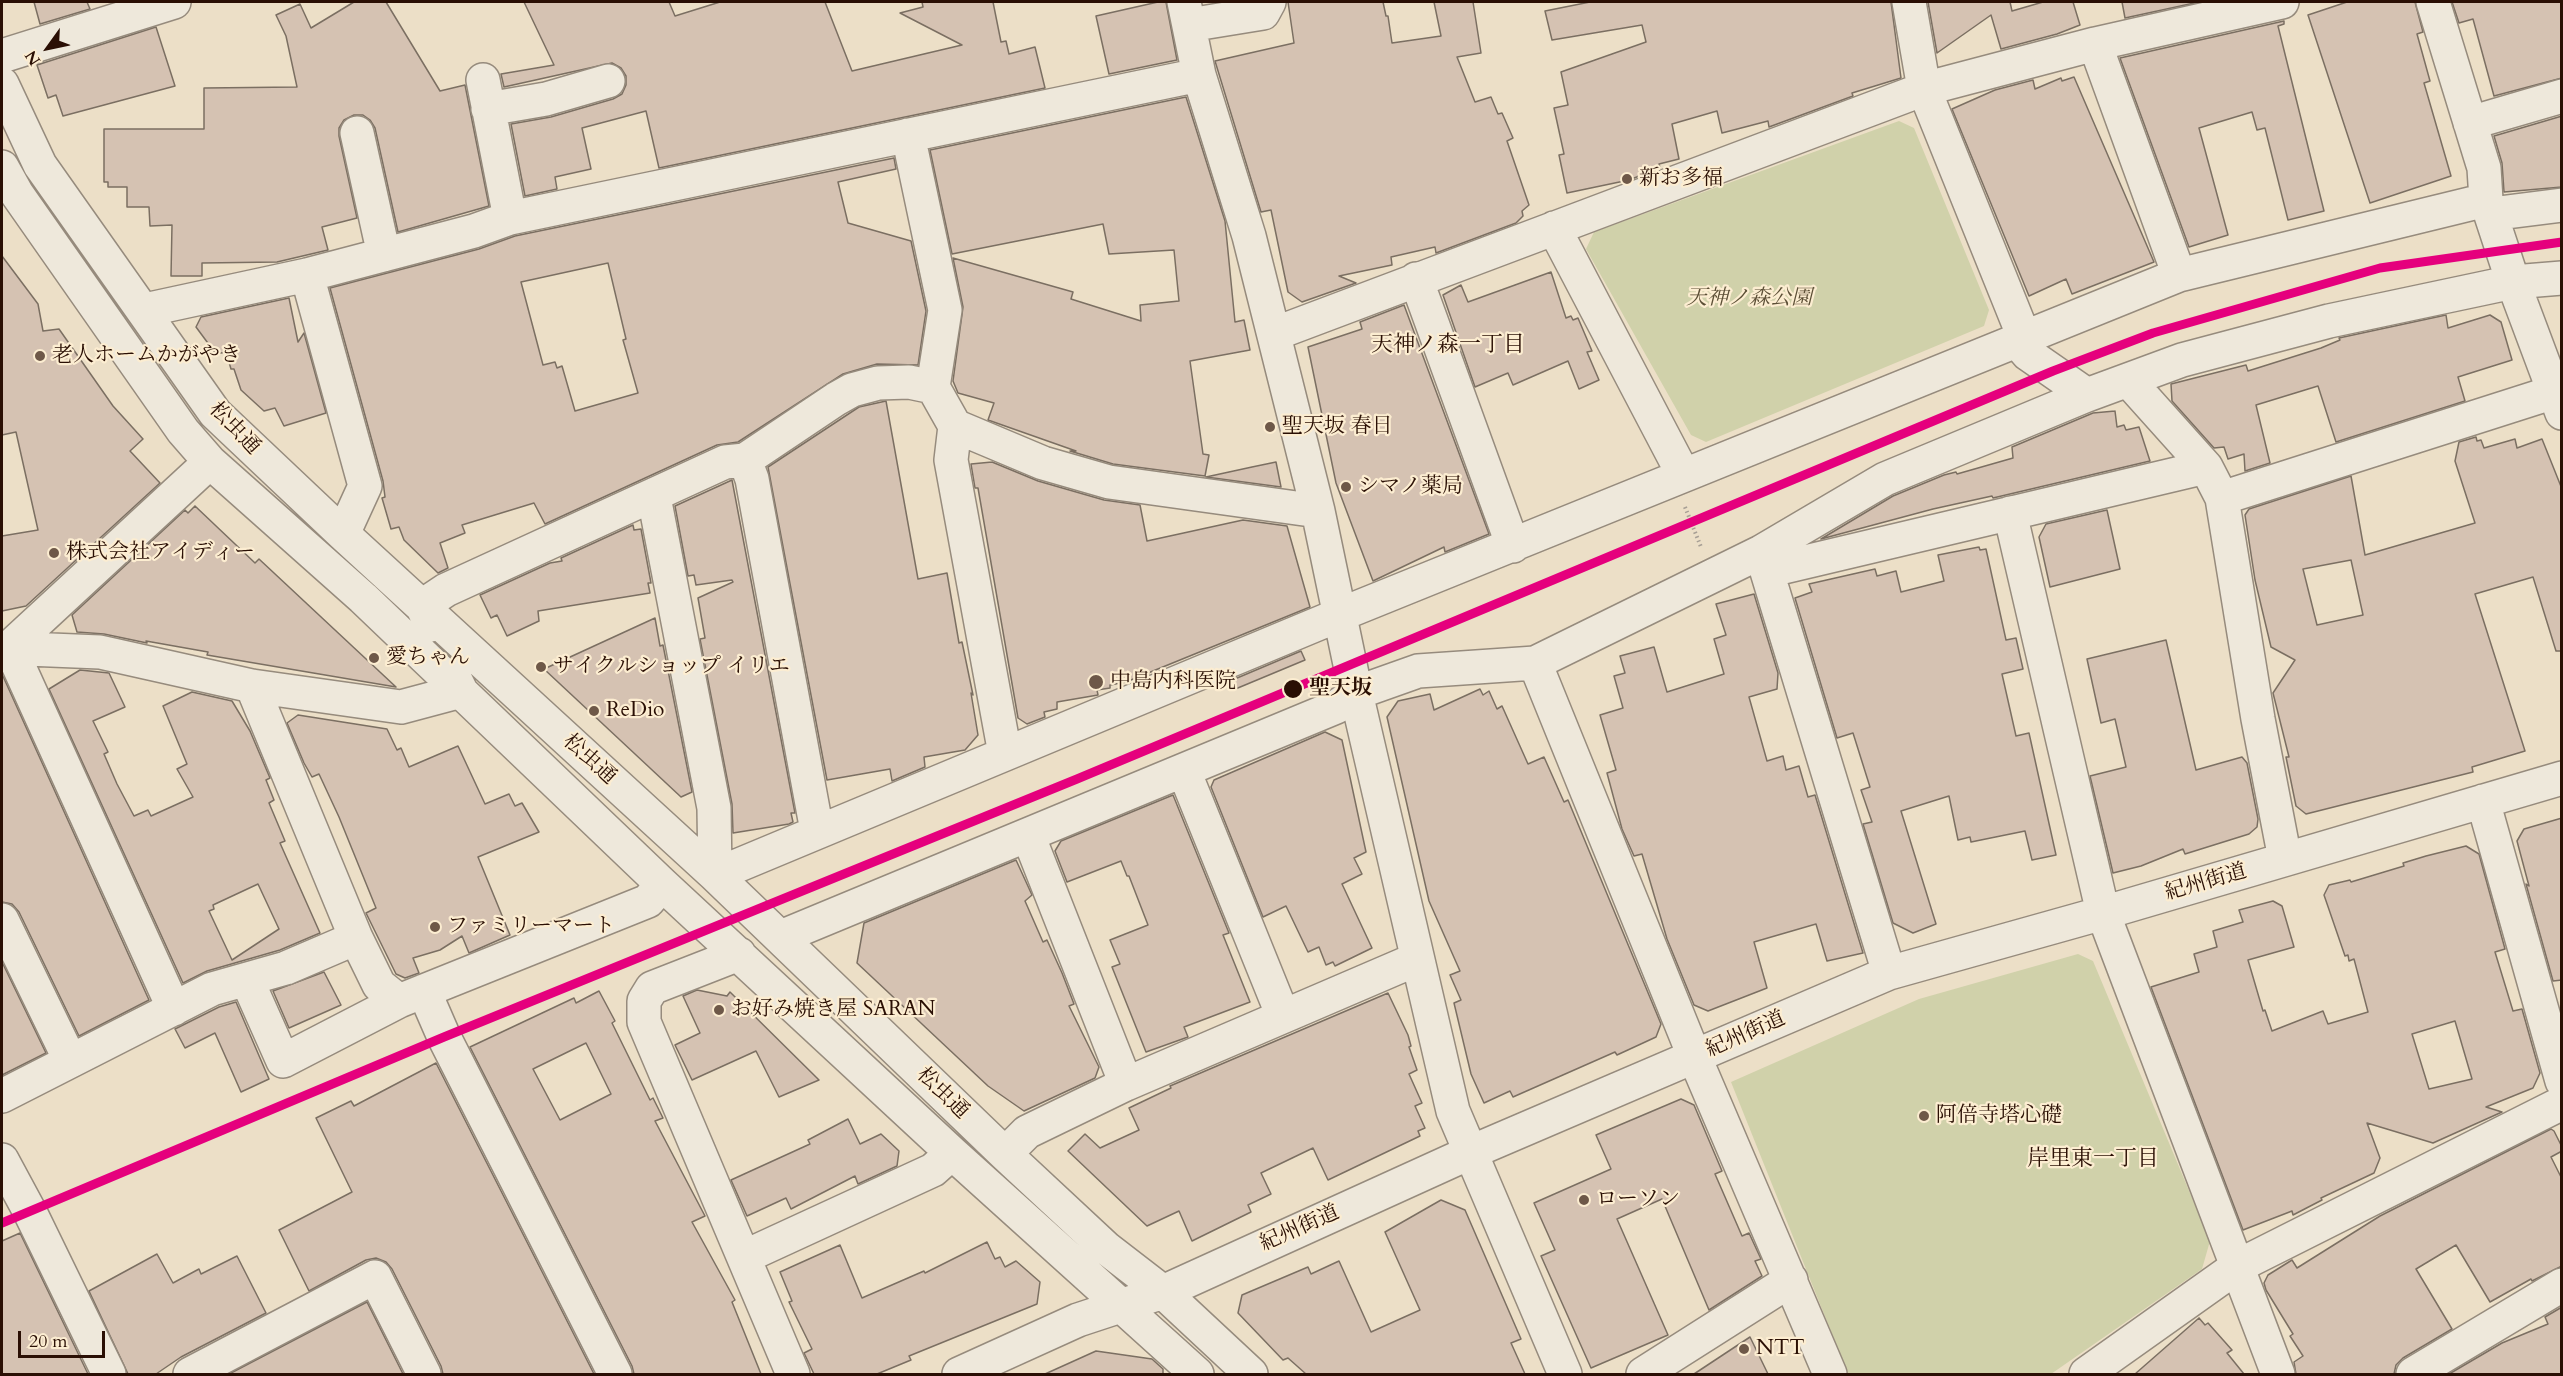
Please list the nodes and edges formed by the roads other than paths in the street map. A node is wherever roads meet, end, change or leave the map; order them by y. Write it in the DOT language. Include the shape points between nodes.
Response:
graph roads {
  1 [pos="174,2"];
  2 [pos="1269,2"];
  3 [pos="1909,2"];
  4 [pos="2282,2"];
  5 [pos="2433,2"];
  6 [pos="1187,14"];
  7 [pos="2095,44"];
  8 [pos="2,56"];
  9 [pos="1199,75"];
  10 [pos="608,81"];
  11 [pos="2,84"];
  12 [pos="1924,89"];
  13 [pos="2562,96"];
  14 [pos="2470,123"];
  15 [pos="357,133"];
  16 [pos="908,135"];
  17 [pos="2,167"];
  18 [pos="2562,205"];
  19 [pos="2489,207"];
  20 [pos="510,218"];
  21 [pos="1554,228"];
  22 [pos="384,255"];
  23 [pos="307,275"];
  24 [pos="2179,275"];
  25 [pos="2562,278"];
  26 [pos="1416,279"];
  27 [pos="2512,282"];
  28 [pos="145,310"];
  29 [pos="1274,334"];
  30 [pos="2020,338"];
  31 [pos="2128,380"];
  32 [pos="933,387"];
  33 [pos="2087,395"];
  34 [pos="2558,403"];
  35 [pos="955,426"];
  36 [pos="745,460"];
  37 [pos="210,462"];
  38 [pos="2206,467"];
  39 [pos="1679,476"];
  40 [pos="654,496"];
  41 [pos="2222,498"];
  42 [pos="1318,511"];
  43 [pos="2010,513"];
  44 [pos="343,534"];
  45 [pos="1513,546"];
  46 [pos="1764,561"];
  47 [pos="423,606"];
  48 [pos="1339,615"];
  49 [pos="6,648"];
  50 [pos="1535,663"];
  51 [pos="252,686"];
  52 [pos="460,691"];
  53 [pos="1356,693"];
  54 [pos="1005,754"];
  55 [pos="1184,771"];
  56 [pos="2562,778"];
  57 [pos="2483,801"];
  58 [pos="817,831"];
  59 [pos="1028,835"];
  60 [pos="2286,860"];
  61 [pos="715,875"];
  62 [pos="662,884"];
  63 [pos="2103,913"];
  64 [pos="2,920"];
  65 [pos="781,937"];
  66 [pos="356,938"];
  67 [pos="739,954"];
  68 [pos="1417,959"];
  69 [pos="1889,973"];
  70 [pos="246,980"];
  71 [pos="411,996"];
  72 [pos="174,1009"];
  73 [pos="1283,1016"];
  74 [pos="1695,1058"];
  75 [pos="70,1060"];
  76 [pos="2562,1081"];
  77 [pos="1126,1084"];
  78 [pos="2,1096"];
  79 [pos="2562,1104"];
  80 [pos="1468,1153"];
  81 [pos="952,1154"];
  82 [pos="1005,1154"];
  83 [pos="2,1160"];
  84 [pos="744,1257"];
  85 [pos="2238,1266"];
  86 [pos="1791,1280"];
  87 [pos="2562,1285"];
  88 [pos="1163,1292"];
  89 [pos="1119,1305"];
  90 [pos="970,1372"];
  91 [pos="109,1374"];
  92 [pos="190,1374"];
  93 [pos="424,1374"];
  94 [pos="615,1374"];
  95 [pos="793,1374"];
  96 [pos="1197,1374"];
  97 [pos="1251,1374"];
  98 [pos="1564,1374"];
  99 [pos="1643,1374"];
  100 [pos="1830,1374"];
  101 [pos="2086,1374"];
  102 [pos="2278,1374"];
  103 [pos="2412,1374"];
  1 -- 8 [label="street"];
  2 -- 6 [label="street" via="1263,13"];
  3 -- 12 [label="street"];
  4 -- 7 [label="street"];
  5 -- 14 [label="street"];
  6 -- 9 [label="street"];
  7 -- 12 [label="street"];
  7 -- 24 [label="street"];
  9 -- 16 [label="street"];
  9 -- 29 [label="street" via="1249,236"];
  10 -- 20 [label="street" via="546,99 485,95"];
  11 -- 28 [label="street, 松虫通" via="40,165"];
  12 -- 21 [label="street"];
  12 -- 30 [label="street"];
  13 -- 14 [label="street"];
  14 -- 19 [label="street" via="2484,168"];
  15 -- 22 [label="street"];
  16 -- 20 [label="street"];
  16 -- 32 [label="street" via="945,310"];
  17 -- 37 [label="street, 松虫通" via="183,431"];
  18 -- 19 [label="street"];
  19 -- 24 [label="street"];
  19 -- 27 [label="street"];
  20 -- 22 [label="street"];
  21 -- 26 [label="street"];
  21 -- 39 [label="street"];
  22 -- 23 [label="street"];
  23 -- 28 [label="street"];
  23 -- 44 [label="street" via="365,486"];
  24 -- 30 [label="street"];
  25 -- 27 [label="street"];
  26 -- 29 [label="street"];
  26 -- 45 [label="street"];
  27 -- 31 [label="street" via="2329,321 2182,360"];
  27 -- 34 [label="street"];
  28 -- 44 [label="street, 松虫通" via="215,413"];
  29 -- 42 [label="street"];
  30 -- 33 [label="street" via="2028,354"];
  30 -- 39 [label="street"];
  31 -- 33 [label="street"];
  31 -- 38 [label="street"];
  32 -- 35 [label="street"];
  32 -- 36 [label="street" via="893,382 852,390"];
  33 -- 46 [label="street" via="1885,479"];
  34 -- 41 [label="street"];
  35 -- 42 [label="street" via="1043,463 1108,482"];
  35 -- 54 [label="street" via="951,460"];
  36 -- 40 [label="street" via="725,462"];
  36 -- 58 [label="street" via="752,479"];
  37 -- 49 [label="street"];
  37 -- 52 [label="street, 松虫通"];
  38 -- 41 [label="street"];
  38 -- 43 [label="street"];
  39 -- 45 [label="street"];
  40 -- 47 [label="street" via="446,590"];
  40 -- 61 [label="street" via="714,808"];
  41 -- 60 [label="street" via="2258,719"];
  42 -- 48 [label="street"];
  43 -- 46 [label="street"];
  43 -- 63 [label="street"];
  44 -- 47 [label="street, 松虫通"];
  45 -- 48 [label="street"];
  46 -- 50 [label="street" via="1712,576"];
  46 -- 69 [label="street"];
  47 -- 52 [label="street"];
  47 -- 61 [label="street, 松虫通"];
  48 -- 53 [label="street"];
  48 -- 54 [label="street"];
  49 -- 51 [label="street" via="100,652"];
  49 -- 72 [label="street"];
  50 -- 53 [label="street" via="1418,671"];
  50 -- 74 [label="street"];
  51 -- 52 [label="street" via="401,707"];
  51 -- 66 [label="street"];
  52 -- 62 [label="street, 松虫通"];
  53 -- 55 [label="street" via="1336,707"];
  53 -- 68 [label="street"];
  54 -- 58 [label="street"];
  55 -- 59 [label="street"];
  55 -- 73 [label="street"];
  56 -- 57 [label="street, 紀州街道"];
  57 -- 60 [label="street, 紀州街道"];
  57 -- 76 [label="street"];
  58 -- 61 [label="street"];
  59 -- 65 [label="street"];
  59 -- 77 [label="street"];
  60 -- 63 [label="street, 紀州街道"];
  61 -- 65 [label="street, 松虫通"];
  62 -- 67 [label="street, 松虫通"];
  62 -- 71 [label="street" via="648,901"];
  63 -- 69 [label="street, 紀州街道"];
  63 -- 85 [label="street"];
  64 -- 75 [label="street"];
  65 -- 82 [label="street, 松虫通"];
  66 -- 70 [label="street" via="286,968"];
  66 -- 71 [label="street" via="379,985"];
  67 -- 81 [label="street, 松虫通"];
  67 -- 84 [label="street" via="652,988 644,1001 644,1022"];
  68 -- 73 [label="street"];
  68 -- 80 [label="street" via="1453,1111"];
  69 -- 74 [label="street, 紀州街道"];
  70 -- 71 [label="street" via="283,1061"];
  70 -- 72 [label="street" via="212,989"];
  71 -- 94 [label="street" via="444,1037"];
  72 -- 75 [label="street"];
  73 -- 77 [label="street"];
  74 -- 80 [label="street, 紀州街道"];
  74 -- 86 [label="street"];
  75 -- 78 [label="street"];
  77 -- 82 [label="street" via="1027,1132"];
  79 -- 85 [label="street"];
  80 -- 88 [label="street, 紀州街道"];
  80 -- 98 [label="street"];
  81 -- 84 [label="street" via="933,1170"];
  81 -- 89 [label="street, 松虫通"];
  82 -- 88 [label="street, 松虫通" via="1106,1248"];
  83 -- 91 [label="street"];
  84 -- 95 [label="street"];
  85 -- 101 [label="street"];
  85 -- 102 [label="street"];
  86 -- 99 [label="street"];
  86 -- 100 [label="street"];
  87 -- 103 [label="street"];
  88 -- 89 [label="street, 紀州街道"];
  88 -- 97 [label="street, 松虫通"];
  89 -- 90 [label="street, 紀州街道" via="1078,1320"];
  89 -- 96 [label="street, 松虫通"];
  92 -- 93 [label="street" via="375,1277"];
}
